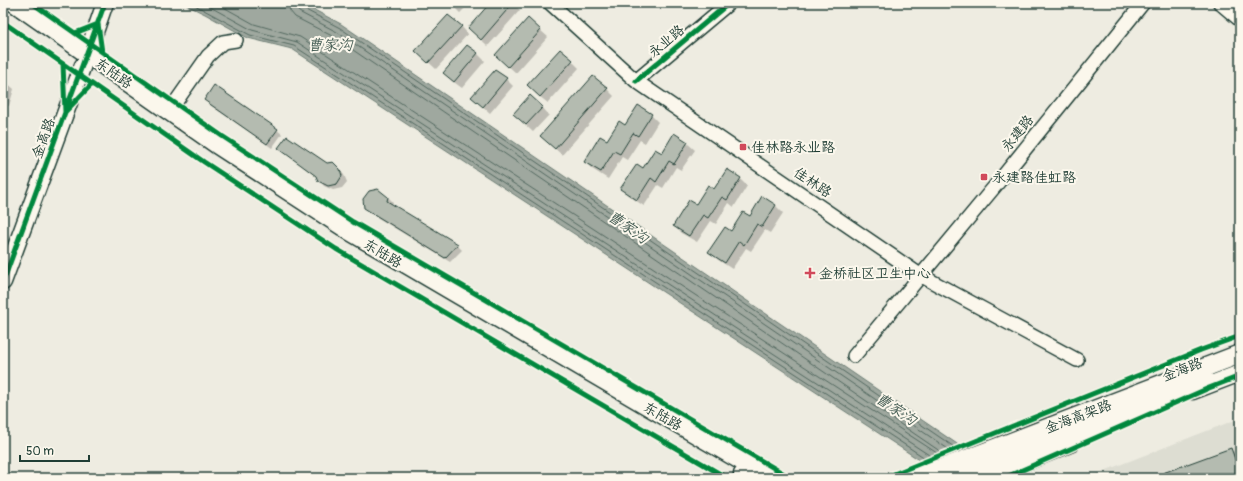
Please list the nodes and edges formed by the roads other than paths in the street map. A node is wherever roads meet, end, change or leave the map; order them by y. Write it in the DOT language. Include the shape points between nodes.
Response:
graph roads {
  1 [pos="13,3"];
  2 [pos="105,3"];
  3 [pos="550,3"];
  4 [pos="729,3"];
  5 [pos="1143,3"];
  6 [pos="1220,3"];
  7 [pos="3,10"];
  8 [pos="1240,20"];
  9 [pos="236,40"];
  10 [pos="85,60"];
  11 [pos="636,81"];
  12 [pos="175,103"];
  13 [pos="920,275"];
  14 [pos="3,282"];
  15 [pos="1240,345"];
  16 [pos="1240,351"];
  17 [pos="1240,354"];
  18 [pos="854,356"];
  19 [pos="1077,360"];
  20 [pos="1240,366"];
  21 [pos="1240,373"];
  22 [pos="1198,388"];
  23 [pos="1115,402"];
  24 [pos="744,477"];
  25 [pos="907,477"];
  26 [pos="769,478"];
  27 [pos="956,478"];
  28 [pos="972,478"];
  29 [pos="987,478"];
  1 -- 10 [label="main road, 东陆路"];
  2 -- 10 [label="main road, 金高路"];
  3 -- 11 [label="street, 佳林路"];
  4 -- 11 [label="street, 永业路"];
  5 -- 13 [label="street, 永建路"];
  6 -- 8 [label="street"];
  7 -- 10 [label="main road, 东陆路"];
  9 -- 12 [label="street" via="223,42 208,56"];
  10 -- 14 [label="main road, 金高路"];
  10 -- 24 [label="main road, 东陆路" via="210,154 342,240"];
  10 -- 26 [label="main road, 东陆路" via="348,231"];
  11 -- 13 [label="street, 佳林路"];
  13 -- 18 [label="street, 永建路"];
  13 -- 19 [label="street, 佳林路"];
  15 -- 25 [label="main road, 金海路"];
  16 -- 23 [label="highway"];
  17 -- 23 [label="highway, 金海高架路"];
  20 -- 27 [label="highway, 金海高架路" via="1118,417"];
  21 -- 22 [label="main road, 金海路"];
  22 -- 28 [label="highway"];
  22 -- 29 [label="main road, 金海路"];
  23 -- 25 [label="highway, 金海高架路"];
}
